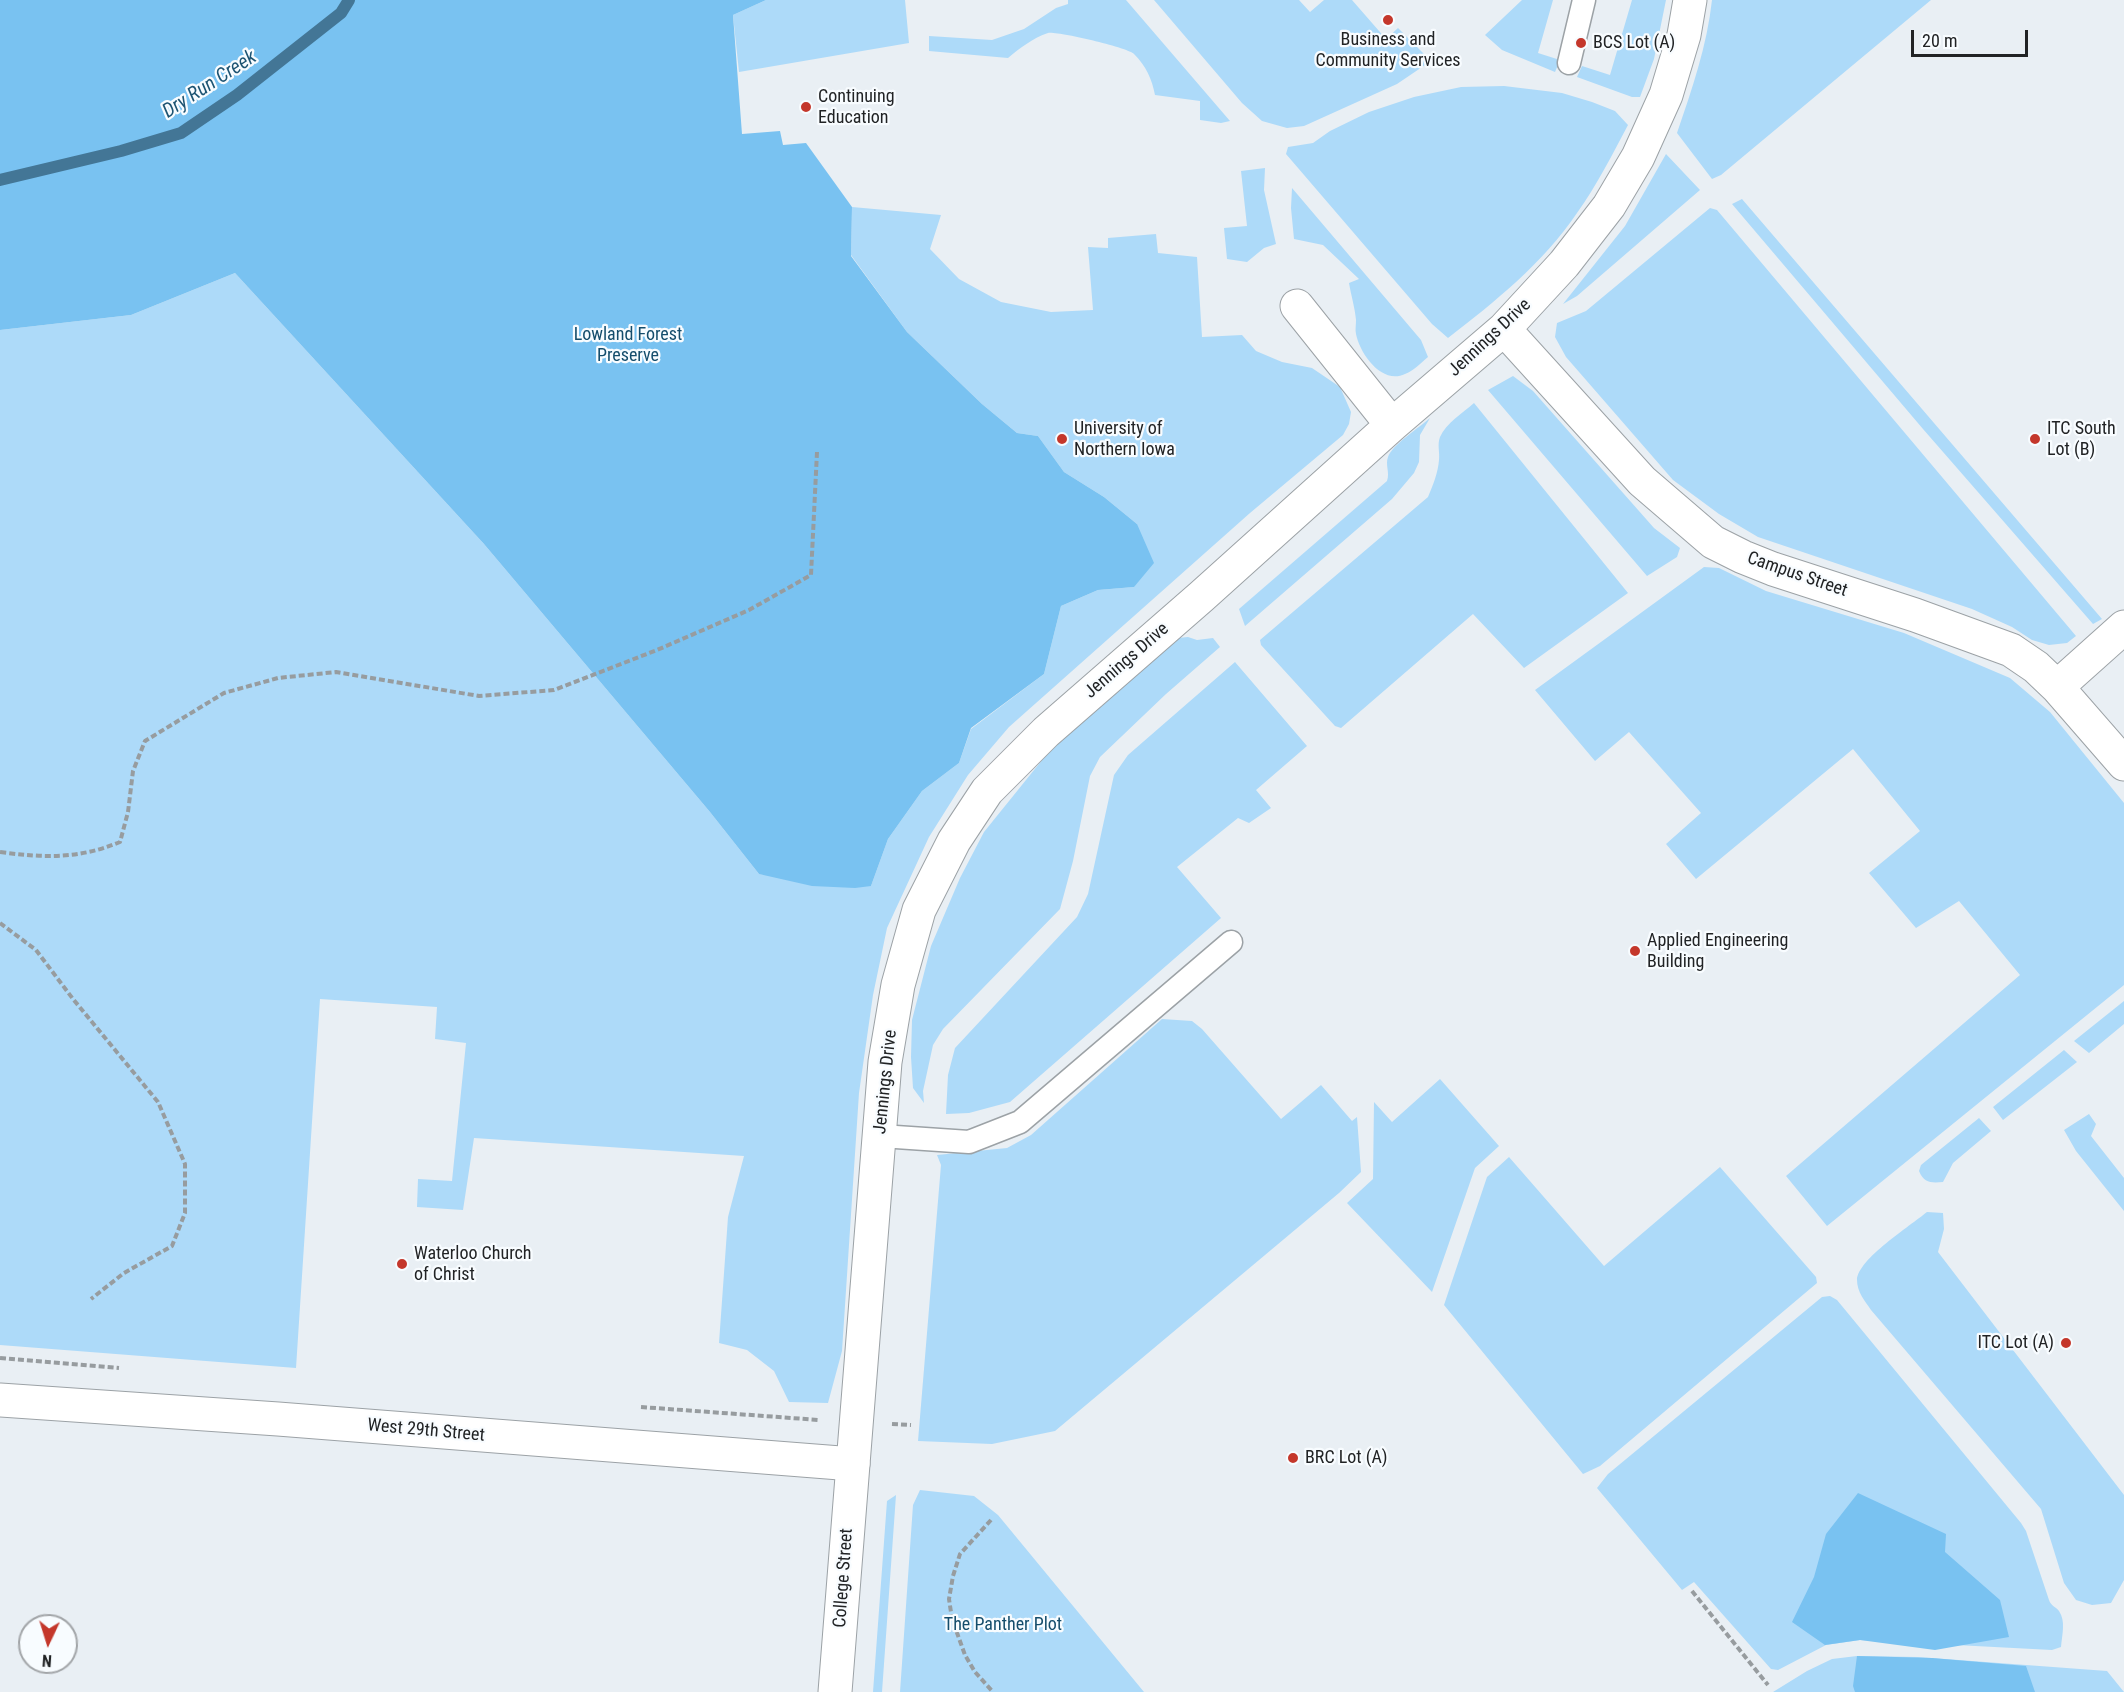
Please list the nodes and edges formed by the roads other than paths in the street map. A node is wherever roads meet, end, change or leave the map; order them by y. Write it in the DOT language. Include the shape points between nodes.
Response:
graph roads {
  1 [pos="1584,0"];
  2 [pos="1690,0"];
  3 [pos="1569,63"];
  4 [pos="1297,306"];
  5 [pos="1504,329"];
  6 [pos="1392,426"];
  7 [pos="2124,627"];
  8 [pos="2057,687"];
  9 [pos="2124,764"];
  10 [pos="1231,942"];
  11 [pos="881,1136"];
  12 [pos="0,1400"];
  13 [pos="853,1464"];
  14 [pos="835,1692"];
  1 -- 3 [label="lane"];
  2 -- 5 [label="street, Jennings Drive" via="1666,94 1638,157 1609,206 1564,264"];
  4 -- 6 [label="street"];
  5 -- 6 [label="street, Jennings Drive"];
  5 -- 8 [label="street, Campus Street" via="1642,481 1713,542 1773,569 2011,650"];
  6 -- 11 [label="street, Jennings Drive" via="1046,732 987,791 954,841 919,910 898,985 887,1051"];
  7 -- 8 [label="street"];
  8 -- 9 [label="street, Campus Street"];
  10 -- 11 [label="lane" via="1020,1122 969,1142"];
  11 -- 13 [label="street, Jennings Drive"];
  12 -- 13 [label="street, West 29th Street"];
  13 -- 14 [label="street, College Street"];
}
